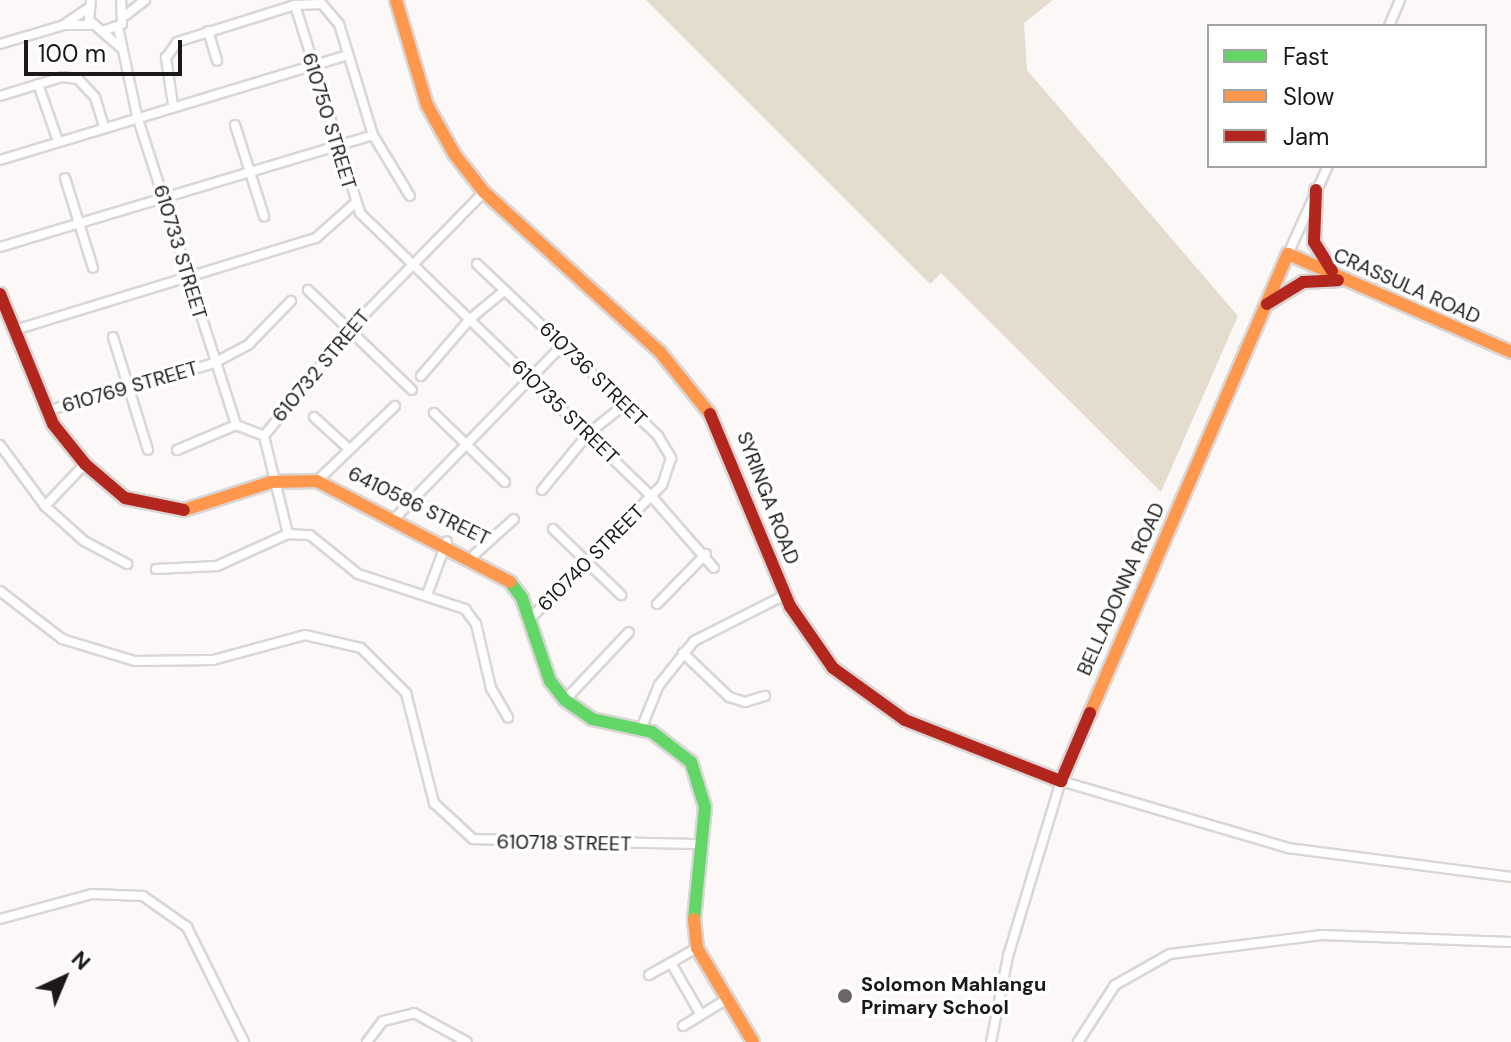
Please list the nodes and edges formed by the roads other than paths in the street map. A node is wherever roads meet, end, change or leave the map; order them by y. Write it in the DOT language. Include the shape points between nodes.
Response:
graph roads {
  1 [pos="121,0"];
  2 [pos="145,0"];
  3 [pos="396,0"];
  4 [pos="1400,0"];
  5 [pos="89,4"];
  6 [pos="295,5"];
  7 [pos="126,15"];
  8 [pos="1390,24"];
  9 [pos="64,25"];
  10 [pos="92,25"];
  11 [pos="118,27"];
  12 [pos="103,31"];
  13 [pos="208,31"];
  14 [pos="0,44"];
  15 [pos="120,47"];
  16 [pos="347,55"];
  17 [pos="217,61"];
  18 [pos="313,66"];
  19 [pos="38,84"];
  20 [pos="0,96"];
  21 [pos="173,105"];
  22 [pos="137,116"];
  23 [pos="235,125"];
  24 [pos="104,127"];
  25 [pos="373,135"];
  26 [pos="58,141"];
  27 [pos="337,146"];
  28 [pos="0,160"];
  29 [pos="1327,168"];
  30 [pos="250,173"];
  31 [pos="65,178"];
  32 [pos="1316,190"];
  33 [pos="484,192"];
  34 [pos="410,196"];
  35 [pos="163,199"];
  36 [pos="354,204"];
  37 [pos="264,216"];
  38 [pos="80,223"];
  39 [pos="0,247"];
  40 [pos="1288,254"];
  41 [pos="410,263"];
  42 [pos="477,264"];
  43 [pos="93,268"];
  44 [pos="189,279"];
  45 [pos="1346,280"];
  46 [pos="308,290"];
  47 [pos="505,290"];
  48 [pos="2,301"];
  49 [pos="291,301"];
  50 [pos="1264,306"];
  51 [pos="470,319"];
  52 [pos="18,329"];
  53 [pos="350,329"];
  54 [pos="113,337"];
  55 [pos="563,345"];
  56 [pos="1511,352"];
  57 [pos="214,363"];
  58 [pos="421,376"];
  59 [pos="529,377"];
  60 [pos="129,388"];
  61 [pos="412,390"];
  62 [pos="625,404"];
  63 [pos="395,406"];
  64 [pos="46,411"];
  65 [pos="434,413"];
  66 [pos="314,417"];
  67 [pos="236,425"];
  68 [pos="588,434"];
  69 [pos="264,436"];
  70 [pos="0,445"];
  71 [pos="470,447"];
  72 [pos="349,449"];
  73 [pos="148,450"];
  74 [pos="177,450"];
  75 [pos="85,464"];
  76 [pos="317,481"];
  77 [pos="271,482"];
  78 [pos="505,482"];
  79 [pos="542,490"];
  80 [pos="652,497"];
  81 [pos="45,506"];
  82 [pos="397,516"];
  83 [pos="514,519"];
  84 [pos="553,529"];
  85 [pos="288,534"];
  86 [pos="447,541"];
  87 [pos="475,554"];
  88 [pos="706,554"];
  89 [pos="587,561"];
  90 [pos="127,564"];
  91 [pos="714,568"];
  92 [pos="156,569"];
  93 [pos="0,591"];
  94 [pos="428,592"];
  95 [pos="621,595"];
  96 [pos="785,595"];
  97 [pos="657,604"];
  98 [pos="530,619"];
  99 [pos="629,632"];
  100 [pos="683,653"];
  101 [pos="765,696"];
  102 [pos="565,700"];
  103 [pos="508,717"];
  104 [pos="641,729"];
  105 [pos="1061,781"];
  106 [pos="701,844"];
  107 [pos="1511,877"];
  108 [pos="0,919"];
  109 [pos="1511,942"];
  110 [pos="697,948"];
  111 [pos="671,963"];
  112 [pos="649,975"];
  113 [pos="727,999"];
  114 [pos="701,1015"];
  115 [pos="683,1026"];
  116 [pos="244,1042"];
  117 [pos="367,1042"];
  118 [pos="467,1042"];
  119 [pos="753,1042"];
  120 [pos="991,1042"];
  121 [pos="1078,1042"];
  1 -- 7 [label="street"];
  2 -- 7 [label="street"];
  3 -- 33 [label="street, SYRINGA ROAD" via="427,105"];
  4 -- 8 [label="street"];
  5 -- 9 [label="street"];
  5 -- 10 [label="street"];
  6 -- 13 [label="street"];
  6 -- 16 [label="street" via="328,8"];
  6 -- 18 [label="street, 610750 STREET"];
  7 -- 11 [label="street"];
  9 -- 10 [label="street"];
  9 -- 14 [label="street"];
  10 -- 12 [label="street"];
  11 -- 12 [label="street"];
  11 -- 15 [label="street, 610733 STREET"];
  12 -- 15 [label="street"];
  13 -- 17 [label="street"];
  13 -- 21 [label="street" via="177,42 166,58"];
  15 -- 22 [label="street, 610733 STREET"];
  16 -- 18 [label="street"];
  16 -- 25 [label="street"];
  18 -- 21 [label="street"];
  18 -- 27 [label="street, 610750 STREET"];
  19 -- 20 [label="street"];
  19 -- 24 [label="street" via="78,79 95,97"];
  19 -- 26 [label="street"];
  21 -- 22 [label="street"];
  22 -- 24 [label="street"];
  22 -- 35 [label="street, 610733 STREET"];
  23 -- 30 [label="street"];
  24 -- 26 [label="street"];
  25 -- 27 [label="street"];
  25 -- 34 [label="street"];
  26 -- 28 [label="street"];
  27 -- 30 [label="street"];
  27 -- 36 [label="street, 610750 STREET"];
  29 -- 32 [label="street, BELLADONNA ROAD"];
  30 -- 35 [label="street"];
  30 -- 37 [label="street"];
  31 -- 38 [label="street"];
  32 -- 40 [label="street, BELLADONNA ROAD"];
  32 -- 45 [label="street" via="1314,242"];
  33 -- 41 [label="street, 610732 STREET"];
  33 -- 96 [label="street, SYRINGA ROAD" via="660,352 700,399 734,457"];
  35 -- 38 [label="street"];
  35 -- 44 [label="street, 610733 STREET"];
  36 -- 41 [label="street, 610750 STREET"];
  36 -- 44 [label="street" via="316,238"];
  38 -- 39 [label="street"];
  38 -- 43 [label="street"];
  40 -- 45 [label="street, CRASSULA ROAD"];
  40 -- 50 [label="street, BELLADONNA ROAD"];
  41 -- 51 [label="street, 610735 STREET"];
  41 -- 53 [label="street, 610732 STREET"];
  42 -- 47 [label="street, 610736 STREET"];
  44 -- 52 [label="street"];
  44 -- 57 [label="street, 610733 STREET"];
  45 -- 50 [label="street" via="1303,282"];
  45 -- 56 [label="street, CRASSULA ROAD"];
  46 -- 53 [label="street"];
  47 -- 51 [label="street"];
  47 -- 55 [label="street, 610736 STREET"];
  48 -- 52 [label="street, 6410586 STREET"];
  49 -- 57 [label="street, 610769 STREET" via="249,344"];
  50 -- 105 [label="street, BELLADONNA ROAD"];
  51 -- 58 [label="street"];
  51 -- 59 [label="street, 610735 STREET"];
  52 -- 64 [label="street, 6410586 STREET"];
  53 -- 61 [label="street"];
  53 -- 69 [label="street, 610732 STREET"];
  54 -- 60 [label="street"];
  55 -- 59 [label="street"];
  55 -- 62 [label="street, 610736 STREET"];
  57 -- 60 [label="street, 610769 STREET"];
  57 -- 67 [label="street, 610733 STREET"];
  59 -- 68 [label="street, 610735 STREET"];
  59 -- 71 [label="street"];
  60 -- 64 [label="street, 610769 STREET"];
  60 -- 73 [label="street"];
  62 -- 68 [label="street"];
  62 -- 80 [label="street, 610736 STREET" via="658,436 671,458 670,473"];
  63 -- 72 [label="street"];
  64 -- 75 [label="street, 6410586 STREET"];
  65 -- 71 [label="street"];
  66 -- 72 [label="street"];
  67 -- 69 [label="street"];
  67 -- 74 [label="street"];
  68 -- 79 [label="street"];
  68 -- 80 [label="street, 610735 STREET"];
  69 -- 77 [label="street, 610732 STREET"];
  70 -- 81 [label="street"];
  71 -- 78 [label="street"];
  71 -- 82 [label="street"];
  72 -- 76 [label="street"];
  75 -- 77 [label="street, 6410586 STREET" via="125,498 175,511 223,504"];
  75 -- 81 [label="street"];
  76 -- 77 [label="street, 6410586 STREET"];
  76 -- 82 [label="street, 6410586 STREET"];
  77 -- 85 [label="street, 610732 STREET"];
  80 -- 88 [label="street, 610735 STREET"];
  80 -- 89 [label="street, 610740 STREET"];
  81 -- 90 [label="street" via="84,541"];
  82 -- 86 [label="street, 6410586 STREET"];
  83 -- 87 [label="street"];
  84 -- 89 [label="street"];
  85 -- 92 [label="street" via="217,566"];
  85 -- 94 [label="street" via="317,539 342,563 387,586"];
  86 -- 87 [label="street, 6410586 STREET"];
  86 -- 94 [label="street"];
  87 -- 98 [label="street, 6410586 STREET" via="503,573"];
  88 -- 91 [label="street, 610735 STREET"];
  88 -- 97 [label="street"];
  89 -- 95 [label="street"];
  89 -- 98 [label="street, 610740 STREET"];
  93 -- 106 [label="street, 610718 STREET" via="62,639 135,661 213,660 305,635 361,648 406,693 434,803 473,839"];
  94 -- 103 [label="street" via="472,616 484,670"];
  96 -- 100 [label="street" via="715,626"];
  96 -- 105 [label="street, SYRINGA ROAD" via="833,668 878,705"];
  98 -- 102 [label="street, 6410586 STREET" via="550,681"];
  99 -- 102 [label="street"];
  100 -- 101 [label="street" via="729,697 745,702"];
  100 -- 104 [label="street" via="659,685"];
  102 -- 104 [label="street, 6410586 STREET" via="592,719"];
  104 -- 106 [label="street, 6410586 STREET" via="669,740 691,762 703,792"];
  105 -- 107 [label="street" via="1288,848"];
  105 -- 120 [label="street, BELLADONNA ROAD" via="1008,956"];
  106 -- 110 [label="street, 6410586 STREET" via="693,907"];
  108 -- 116 [label="street" via="92,894 143,896 187,927"];
  109 -- 121 [label="street" via="1322,935 1170,954 1115,985"];
  110 -- 111 [label="street"];
  110 -- 113 [label="street, 6410586 STREET"];
  111 -- 112 [label="street"];
  111 -- 114 [label="street"];
  113 -- 114 [label="street"];
  113 -- 119 [label="street, 6410586 STREET"];
  114 -- 115 [label="street"];
  117 -- 118 [label="street" via="383,1021 414,1013"];
}
